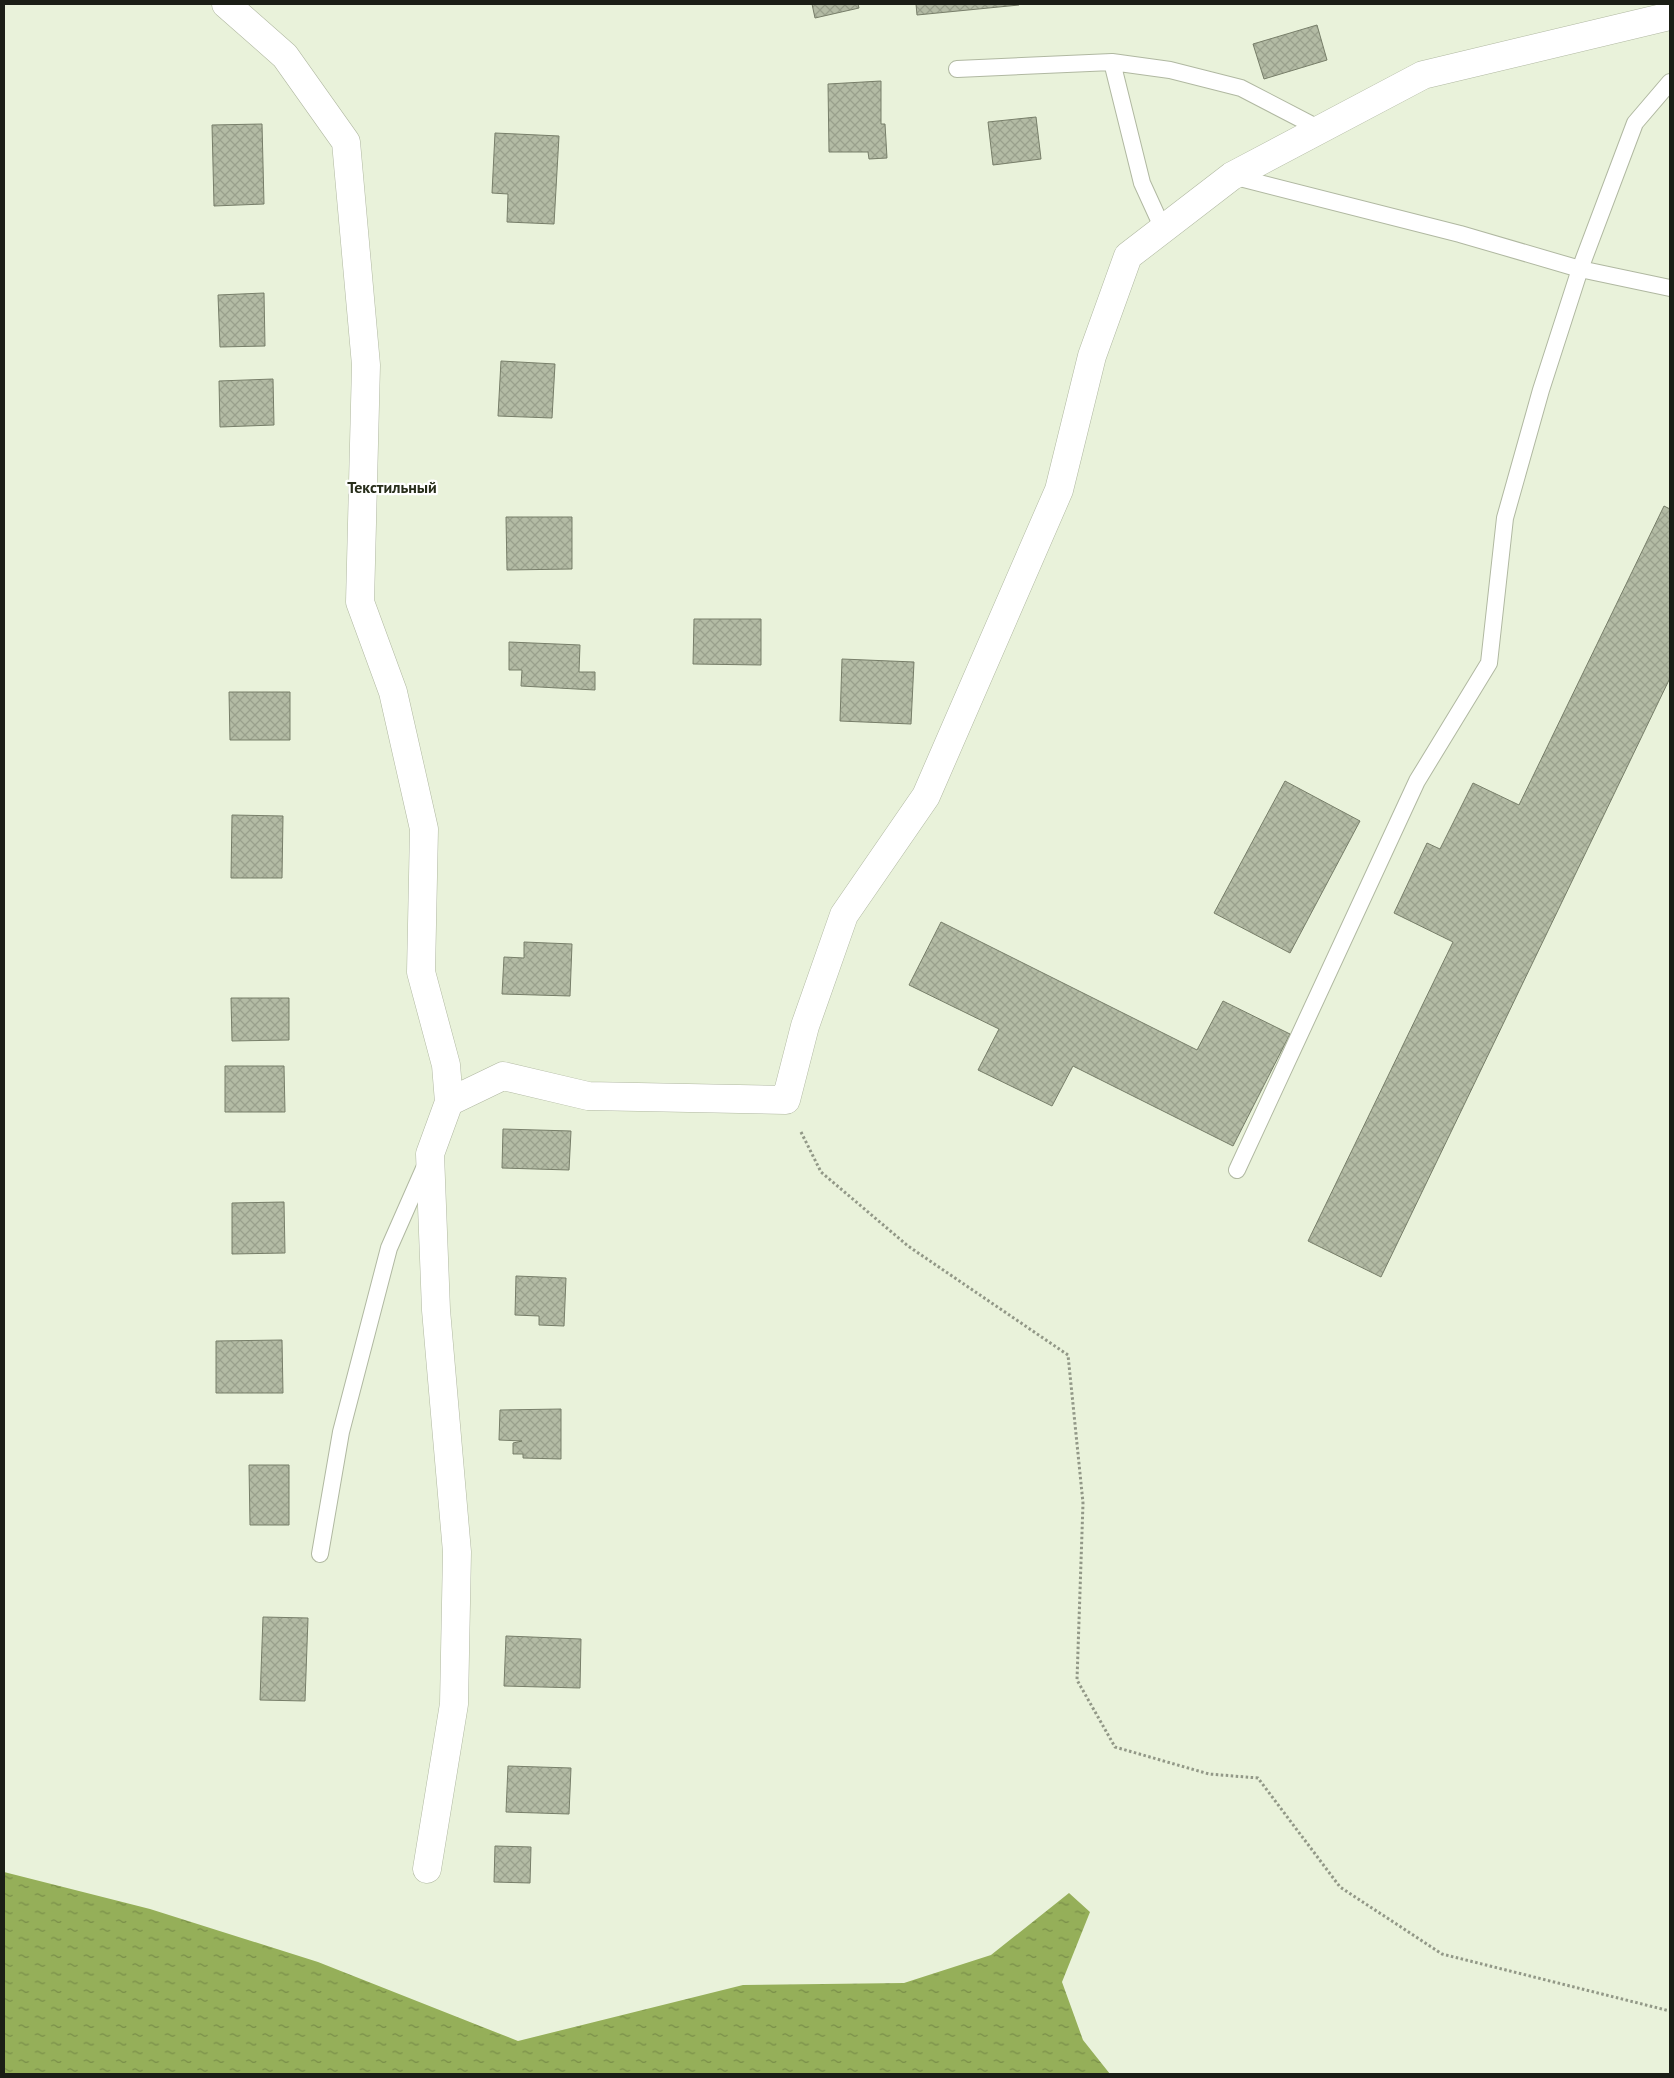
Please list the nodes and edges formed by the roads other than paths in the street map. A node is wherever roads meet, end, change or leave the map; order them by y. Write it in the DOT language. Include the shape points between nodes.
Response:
graph roads {
  1 [pos="226,4"];
  2 [pos="1670,16"];
  3 [pos="1112,62"];
  4 [pos="957,69"];
  5 [pos="1670,82"];
  6 [pos="1320,129"];
  7 [pos="1232,176"];
  8 [pos="1163,229"];
  9 [pos="1580,269"];
  10 [pos="1670,288"];
  11 [pos="449,1102"];
  12 [pos="430,1154"];
  13 [pos="1237,1170"];
  14 [pos="320,1554"];
  15 [pos="427,1869"];
  1 -- 11 [label="street" via="285,56 346,142 366,365 360,602 393,692 424,829 421,972 446,1065"];
  2 -- 6 [label="street" via="1423,75"];
  3 -- 4 [label="lane"];
  3 -- 6 [label="lane" via="1170,70 1241,88"];
  3 -- 8 [label="lane" via="1142,183"];
  5 -- 9 [label="lane" via="1635,123"];
  6 -- 7 [label="street"];
  7 -- 8 [label="street"];
  7 -- 9 [label="lane" via="1460,234"];
  8 -- 11 [label="street" via="1128,256 1092,356 1059,490 926,796 844,916 805,1026 786,1100 588,1096 502,1076"];
  9 -- 10 [label="lane"];
  9 -- 13 [label="lane" via="1505,518 1489,663 1417,781"];
  11 -- 12 [label="street"];
  12 -- 14 [label="lane" via="389,1248 341,1432"];
  12 -- 15 [label="street" via="436,1310 457,1552 454,1704"];
}
